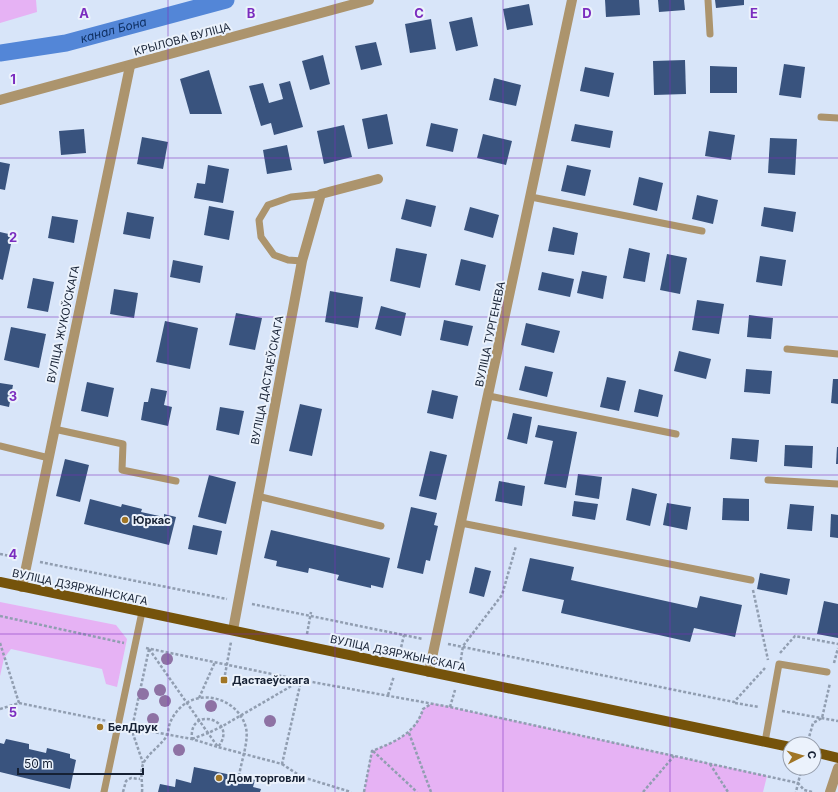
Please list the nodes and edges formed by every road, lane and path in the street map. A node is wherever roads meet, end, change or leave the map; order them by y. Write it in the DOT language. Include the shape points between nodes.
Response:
graph roads {
  1 [pos="369,0"];
  2 [pos="572,0"];
  3 [pos="708,0"];
  4 [pos="710,34"];
  5 [pos="130,66"];
  6 [pos="0,100"];
  7 [pos="821,117"];
  8 [pos="838,118"];
  9 [pos="378,179"];
  10 [pos="321,194"];
  11 [pos="531,197"];
  12 [pos="702,231"];
  13 [pos="302,261"];
  14 [pos="787,349"];
  15 [pos="838,354"];
  16 [pos="489,396"];
  17 [pos="54,428"];
  18 [pos="676,434"];
  19 [pos="0,446"];
  20 [pos="49,458"];
  21 [pos="768,480"];
  22 [pos="176,481"];
  23 [pos="838,484"];
  24 [pos="257,496"];
  25 [pos="461,523"];
  26 [pos="381,526"];
  27 [pos="519,534"];
  28 [pos="751,580"];
  29 [pos="0,582"];
  30 [pos="22,587"];
  31 [pos="142,612"];
  32 [pos="311,612"];
  33 [pos="0,616"];
  34 [pos="233,630"];
  35 [pos="0,643"];
  36 [pos="305,645"];
  37 [pos="135,646"];
  38 [pos="463,646"];
  39 [pos="838,648"];
  40 [pos="149,649"];
  41 [pos="215,662"];
  42 [pos="769,664"];
  43 [pos="227,665"];
  44 [pos="429,672"];
  45 [pos="830,672"];
  46 [pos="224,680"];
  47 [pos="301,680"];
  48 [pos="199,698"];
  49 [pos="188,702"];
  50 [pos="19,703"];
  51 [pos="432,703"];
  52 [pos="0,709"];
  53 [pos="241,716"];
  54 [pos="822,718"];
  55 [pos="199,720"];
  56 [pos="838,721"];
  57 [pos="119,724"];
  58 [pos="221,727"];
  59 [pos="132,728"];
  60 [pos="208,733"];
  61 [pos="409,733"];
  62 [pos="168,735"];
  63 [pos="809,736"];
  64 [pos="192,739"];
  65 [pos="764,742"];
  66 [pos="782,745"];
  67 [pos="218,747"];
  68 [pos="372,751"];
  69 [pos="242,754"];
  70 [pos="822,754"];
  71 [pos="674,756"];
  72 [pos="838,758"];
  73 [pos="144,763"];
  74 [pos="282,764"];
  75 [pos="710,764"];
  76 [pos="838,768"];
  77 [pos="239,776"];
  78 [pos="800,776"];
  79 [pos="140,779"];
  80 [pos="798,783"];
  81 [pos="104,792"];
  82 [pos="123,792"];
  83 [pos="142,792"];
  84 [pos="351,792"];
  85 [pos="364,792"];
  86 [pos="417,792"];
  87 [pos="431,792"];
  88 [pos="643,792"];
  89 [pos="728,792"];
  90 [pos="796,792"];
  91 [pos="812,792"];
  92 [pos="830,792"];
  1 -- 5 [label="street, КРЫЛОВА ВУЛІЦА"];
  2 -- 11 [label="street, ВУЛІЦА ТУРГЕНЕВА"];
  3 -- 4 [label="lane"];
  5 -- 6 [label="street, КРЫЛОВА ВУЛІЦА"];
  5 -- 17 [label="street, ВУЛІЦА ЖУКОЎСКАГА"];
  7 -- 8 [label="lane"];
  9 -- 10 [label="street"];
  10 -- 13 [label="street, ВУЛІЦА ДАСТАЕЎСКАГА"];
  10 -- 13 [label="lane" via="291,197 268,205 259,220 261,237 274,255"];
  11 -- 12 [label="lane"];
  11 -- 16 [label="street, ВУЛІЦА ТУРГЕНЕВА"];
  13 -- 24 [label="street, ВУЛІЦА ДАСТАЕЎСКАГА"];
  14 -- 15 [label="lane"];
  16 -- 18 [label="lane"];
  16 -- 25 [label="street, ВУЛІЦА ТУРГЕНЕВА"];
  17 -- 20 [label="street, ВУЛІЦА ЖУКОЎСКАГА"];
  17 -- 22 [label="lane" via="123,444 122,470"];
  19 -- 20 [label="lane"];
  20 -- 30 [label="street, ВУЛІЦА ЖУКОЎСКАГА"];
  21 -- 23 [label="lane"];
  24 -- 26 [label="lane"];
  24 -- 34 [label="street, ВУЛІЦА ДАСТАЕЎСКАГА"];
  25 -- 27 [label="lane"];
  25 -- 44 [label="street, ВУЛІЦА ТУРГЕНЕВА"];
  27 -- 28 [label="lane"];
  27 -- 38 [label="path" via="502,595"];
  28 -- 42 [label="path"];
  29 -- 30 [label="main road, ВУЛІЦА ДЗЯРЖЫНСКАГА"];
  30 -- 31 [label="main road, ВУЛІЦА ДЗЯРЖЫНСКАГА"];
  31 -- 34 [label="main road, ВУЛІЦА ДЗЯРЖЫНСКАГА"];
  31 -- 37 [label="lane"];
  32 -- 36 [label="path"];
  33 -- 37 [label="path"];
  34 -- 36 [label="main road, ВУЛІЦА ДЗЯРЖЫНСКАГА"];
  34 -- 43 [label="path"];
  35 -- 50 [label="path"];
  36 -- 44 [label="main road, ВУЛІЦА ДЗЯРЖЫНСКАГА"];
  37 -- 40 [label="path"];
  37 -- 57 [label="lane"];
  39 -- 45 [label="path"];
  40 -- 41 [label="path"];
  40 -- 49 [label="path"];
  40 -- 59 [label="path"];
  41 -- 43 [label="path"];
  41 -- 48 [label="path"];
  43 -- 46 [label="path"];
  43 -- 47 [label="path"];
  44 -- 65 [label="main road, ВУЛІЦА ДЗЯРЖЫНСКАГА"];
  45 -- 54 [label="path"];
  45 -- 65 [label="lane" via="779,664"];
  47 -- 51 [label="path"];
  47 -- 53 [label="path"];
  47 -- 74 [label="path"];
  48 -- 49 [label="path"];
  48 -- 53 [label="path" via="211,697 222,700"];
  49 -- 55 [label="path"];
  49 -- 62 [label="path" via="177,711 170,722"];
  50 -- 52 [label="path"];
  50 -- 57 [label="path"];
  51 -- 61 [label="path" via="423,708 420,719"];
  51 -- 71 [label="path"];
  53 -- 58 [label="path"];
  53 -- 69 [label="path" via="246,728 246,742"];
  54 -- 56 [label="path"];
  54 -- 63 [label="path" via="813,723"];
  55 -- 58 [label="path" via="214,720"];
  55 -- 60 [label="path"];
  55 -- 64 [label="path" via="192,728"];
  57 -- 59 [label="path"];
  57 -- 81 [label="lane"];
  58 -- 60 [label="path"];
  58 -- 67 [label="path" via="223,738"];
  59 -- 62 [label="path"];
  59 -- 73 [label="path"];
  60 -- 64 [label="path"];
  60 -- 67 [label="path"];
  61 -- 68 [label="path"];
  61 -- 87 [label="path"];
  62 -- 64 [label="path"];
  62 -- 73 [label="path"];
  64 -- 67 [label="path"];
  65 -- 66 [label="main road, ВУЛІЦА ДЗЯРЖЫНСКАГА"];
  67 -- 69 [label="path"];
  68 -- 85 [label="path"];
  68 -- 86 [label="path"];
  69 -- 74 [label="path"];
  69 -- 77 [label="path"];
  70 -- 72 [label="main road"];
  71 -- 75 [label="path"];
  71 -- 88 [label="path"];
  73 -- 79 [label="path"];
  74 -- 84 [label="path" via="302,777"];
  75 -- 80 [label="path"];
  75 -- 89 [label="path"];
  76 -- 92 [label="street"];
  78 -- 80 [label="path"];
  79 -- 82 [label="path" via="130,778 126,781"];
  79 -- 83 [label="path" via="143,784"];
  80 -- 90 [label="path"];
  80 -- 91 [label="path" via="804,790"];
}
